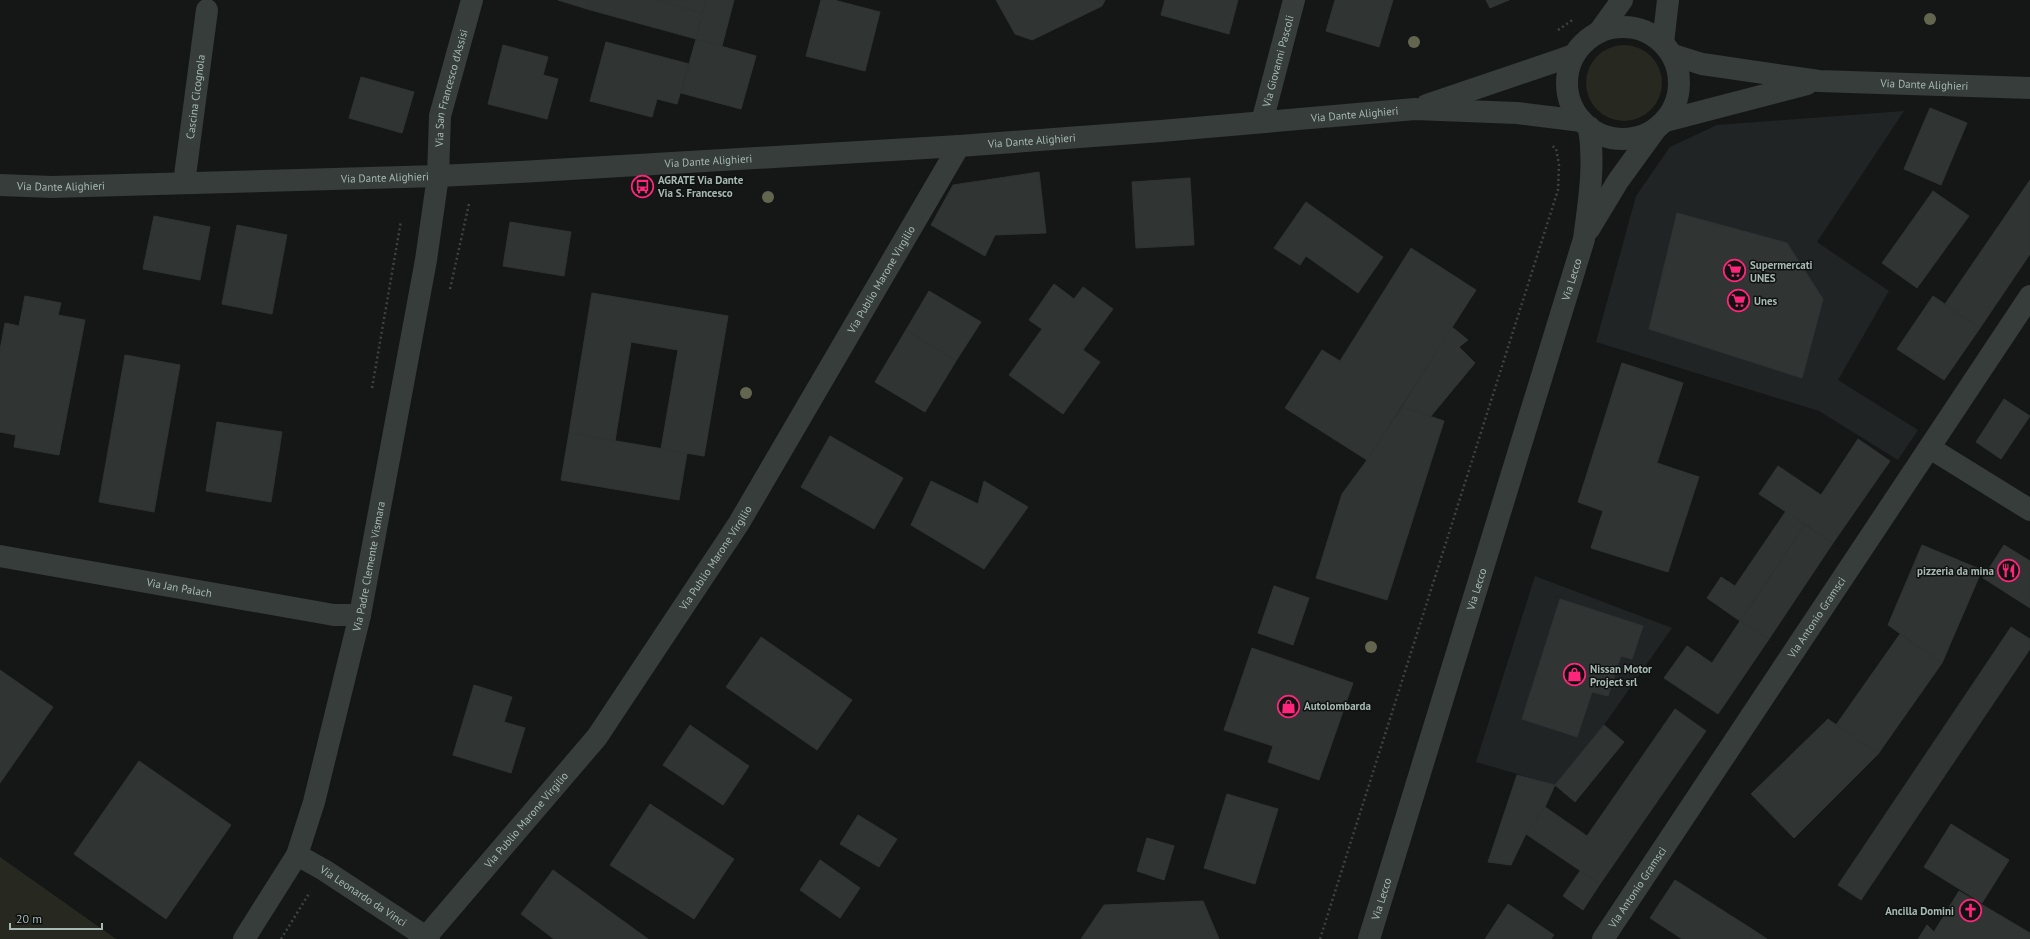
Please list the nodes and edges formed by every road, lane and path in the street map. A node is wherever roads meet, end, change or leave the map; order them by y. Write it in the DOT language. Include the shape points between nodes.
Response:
graph roads {
  1 [pos="472,0"];
  2 [pos="1294,0"];
  3 [pos="1622,0"];
  4 [pos="1668,0"];
  5 [pos="207,10"];
  6 [pos="1579,14"];
  7 [pos="1555,32"];
  8 [pos="1599,32"];
  9 [pos="1668,49"];
  10 [pos="1574,55"];
  11 [pos="1818,81"];
  12 [pos="2030,88"];
  13 [pos="1415,109"];
  14 [pos="1262,122"];
  15 [pos="1586,124"];
  16 [pos="1661,125"];
  17 [pos="1549,144"];
  18 [pos="959,146"];
  19 [pos="438,176"];
  20 [pos="184,183"];
  21 [pos="0,185"];
  22 [pos="1584,239"];
  23 [pos="2030,296"];
  24 [pos="1930,448"];
  25 [pos="2030,510"];
  26 [pos="0,556"];
  27 [pos="360,615"];
  28 [pos="297,855"];
  29 [pos="427,938"];
  30 [pos="244,939"];
  31 [pos="1320,939"];
  32 [pos="1369,939"];
  33 [pos="1603,939"];
  1 -- 19 [label="street, Via San Francesco d'Assisi" via="440,116"];
  2 -- 14 [label="street, Via Giovanni Pascoli"];
  3 -- 8 [label="street"];
  4 -- 9 [label="street"];
  5 -- 20 [label="street, Cascina Cicognola"];
  6 -- 7 [label="path"];
  8 -- 9 [label="street" via="1618,27 1638,28 1648,32"];
  8 -- 10 [label="street" via="1582,44"];
  9 -- 11 [label="street, Via Dante Alighieri" via="1702,64"];
  9 -- 16 [label="street" via="1677,64 1680,84 1676,104"];
  10 -- 13 [label="street, Via Dante Alighieri"];
  10 -- 15 [label="street" via="1568,73 1568,93 1575,112"];
  11 -- 12 [label="street, Via Dante Alighieri"];
  11 -- 16 [label="street, Via Dante Alighieri"];
  13 -- 14 [label="street, Via Dante Alighieri"];
  13 -- 15 [label="street, Via Dante Alighieri" via="1517,113"];
  14 -- 18 [label="street, Via Dante Alighieri"];
  15 -- 16 [label="street" via="1597,133 1615,139 1640,137"];
  15 -- 22 [label="street, Via Lecco" via="1592,151 1592,173"];
  16 -- 22 [label="street, Via Lecco" via="1618,181"];
  17 -- 31 [label="path" via="1556,148 1559,165 1558,190"];
  18 -- 19 [label="street, Via Dante Alighieri"];
  18 -- 29 [label="street, Via Publio Marone Virgilio" via="739,523 597,737"];
  19 -- 20 [label="street, Via Dante Alighieri"];
  19 -- 27 [label="street, Via Padre Clemente Vismara" via="426,260"];
  20 -- 21 [label="street, Via Dante Alighieri" via="52,187"];
  22 -- 32 [label="street, Via Lecco"];
  23 -- 24 [label="street, Via Antonio Gramsci"];
  24 -- 25 [label="street"];
  24 -- 33 [label="street, Via Antonio Gramsci"];
  26 -- 27 [label="street, Via Jan Palach" via="334,615"];
  27 -- 28 [label="street, Via Padre Clemente Vismara" via="314,802"];
  28 -- 29 [label="street, Via Leonardo da Vinci"];
  28 -- 30 [label="street, Via Padre Clemente Vismara"];
}
